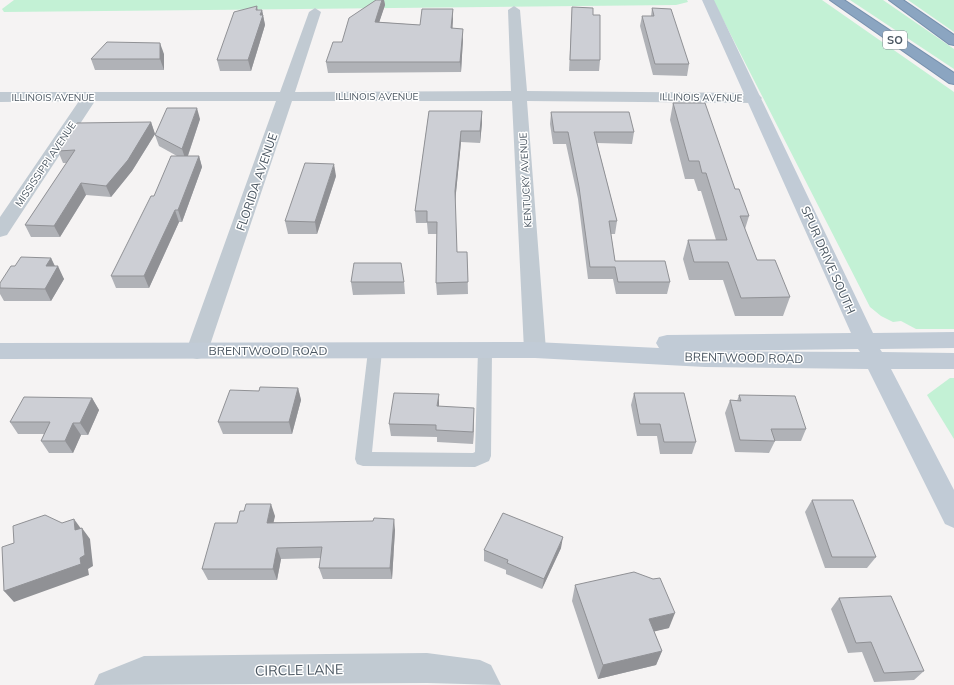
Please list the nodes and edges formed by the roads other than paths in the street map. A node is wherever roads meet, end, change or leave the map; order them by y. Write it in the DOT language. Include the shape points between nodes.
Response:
graph roads {
  1 [pos="708,0"];
  2 [pos="836,0"];
  3 [pos="895,0"];
  4 [pos="514,10"];
  5 [pos="315,12"];
  6 [pos="954,41"];
  7 [pos="954,80"];
  8 [pos="287,96"];
  9 [pos="520,96"];
  10 [pos="0,97"];
  11 [pos="90,97"];
  12 [pos="754,98"];
  13 [pos="0,231"];
  14 [pos="954,340"];
  15 [pos="870,349"];
  16 [pos="485,350"];
  17 [pos="535,350"];
  18 [pos="0,351"];
  19 [pos="197,351"];
  20 [pos="376,351"];
  21 [pos="954,361"];
  22 [pos="954,516"];
  23 [pos="110,685"];
  24 [pos="484,685"];
  1 -- 12 [label="street, SPUR DRIVE SOUTH"];
  2 -- 7 [label="highway, SO"];
  3 -- 6 [label="highway"];
  4 -- 9 [label="street, KENTUCKY AVENUE"];
  5 -- 8 [label="street, FLORIDA AVENUE"];
  8 -- 9 [label="street, ILLINOIS AVENUE"];
  8 -- 11 [label="street, ILLINOIS AVENUE"];
  8 -- 19 [label="street, FLORIDA AVENUE"];
  9 -- 12 [label="street, ILLINOIS AVENUE"];
  9 -- 17 [label="street, KENTUCKY AVENUE"];
  10 -- 11 [label="street, ILLINOIS AVENUE"];
  11 -- 13 [label="street, MISSISSIPPI AVENUE"];
  12 -- 15 [label="street, SPUR DRIVE SOUTH"];
  14 -- 15 [label="street, BRENTWOOD ROAD"];
  15 -- 17 [label="street, BRENTWOOD ROAD" via="705,359"];
  15 -- 21 [label="street, BRENTWOOD ROAD"];
  15 -- 22 [label="street, SPUR DRIVE SOUTH"];
  16 -- 17 [label="street, BRENTWOOD ROAD"];
  16 -- 20 [label="street, BRENTWOOD ROAD"];
  16 -- 20 [label="lane" via="483,456 475,460 363,459"];
  18 -- 19 [label="street, BRENTWOOD ROAD"];
  19 -- 20 [label="street, BRENTWOOD ROAD"];
  23 -- 24 [label="street, CIRCLE LANE" via="144,671 427,668 480,676"];
}
